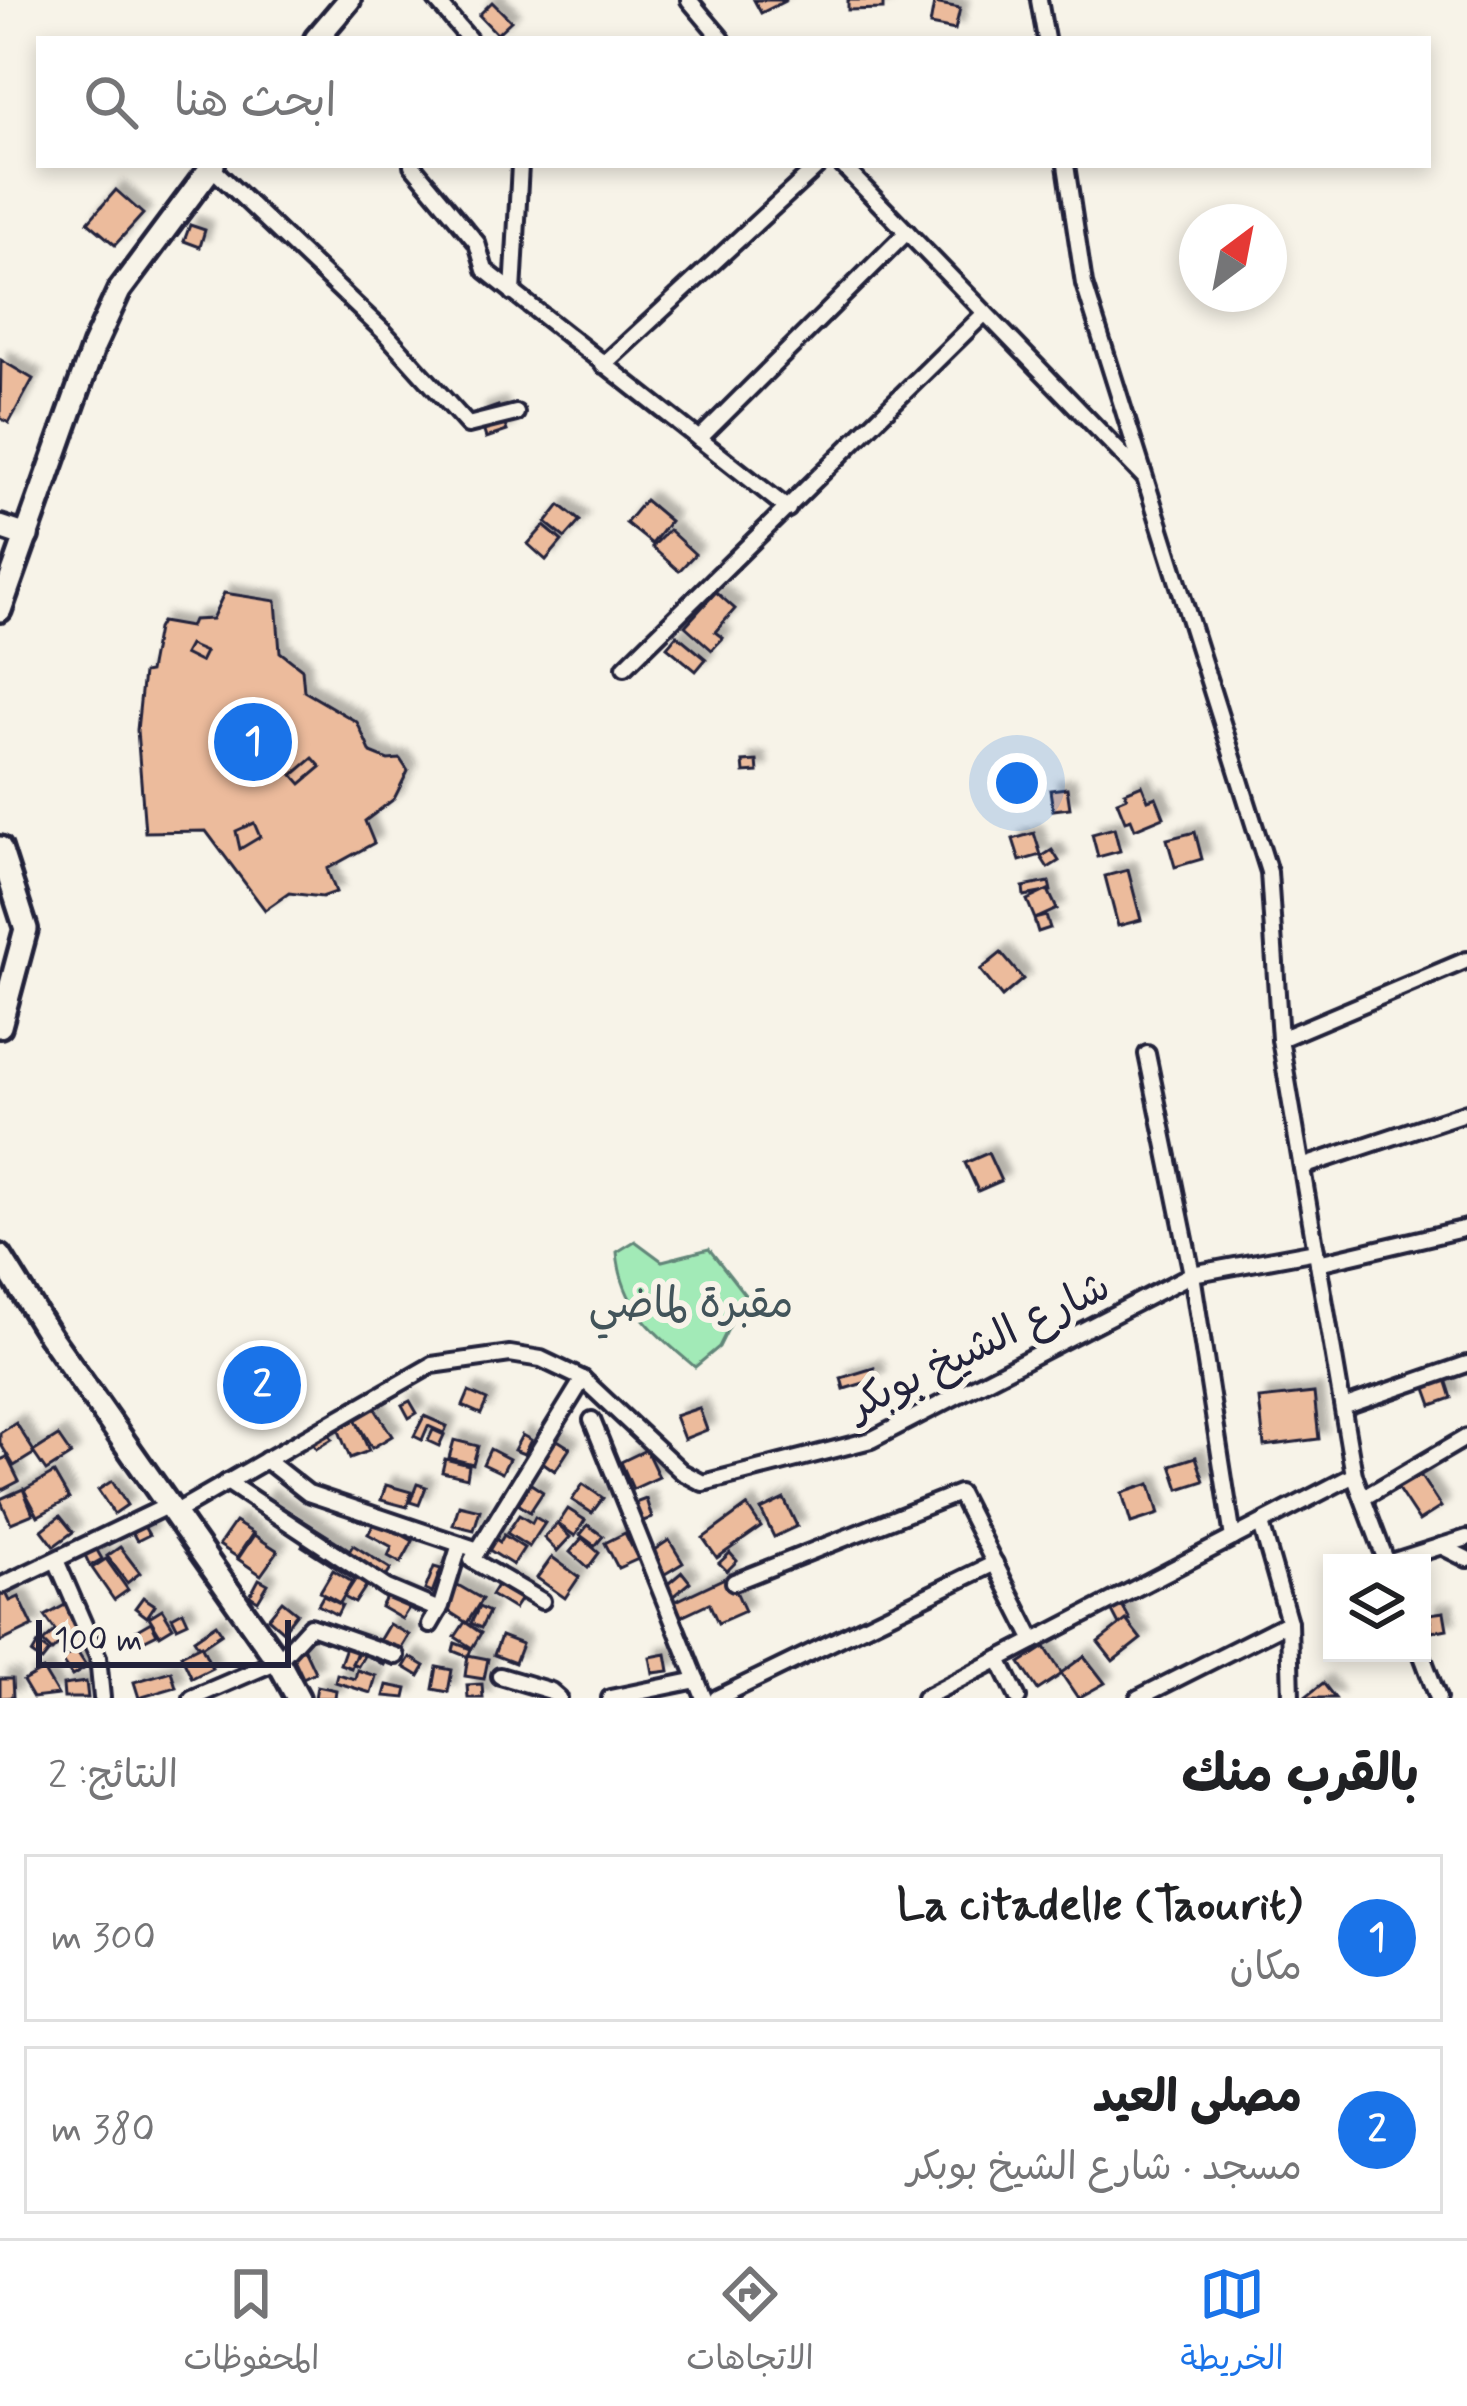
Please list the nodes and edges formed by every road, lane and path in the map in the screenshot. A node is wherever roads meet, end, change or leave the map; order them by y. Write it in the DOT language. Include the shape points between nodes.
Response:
graph roads {
  1 [pos="349,0"];
  2 [pos="436,0"];
  3 [pos="689,0"];
  4 [pos="1040,0"];
  5 [pos="323,36"];
  6 [pos="466,36"];
  7 [pos="719,36"];
  8 [pos="1046,36"];
  9 [pos="211,168"];
  10 [pos="214,168"];
  11 [pos="414,168"];
  12 [pos="520,168"];
  13 [pos="816,168"];
  14 [pos="845,168"];
  15 [pos="1066,168"];
  16 [pos="907,232"];
  17 [pos="512,292"];
  18 [pos="985,313"];
  19 [pos="603,365"];
  20 [pos="516,413"];
  21 [pos="699,440"];
  22 [pos="1146,480"];
  23 [pos="788,509"];
  24 [pos="0,527"];
  25 [pos="27,536"];
  26 [pos="0,610"];
  27 [pos="625,667"];
  28 [pos="0,848"];
  29 [pos="1467,960"];
  30 [pos="0,1026"];
  31 [pos="1280,1039"];
  32 [pos="1147,1054"];
  33 [pos="1467,1112"];
  34 [pos="1302,1167"];
  35 [pos="1467,1228"];
  36 [pos="0,1256"];
  37 [pos="1317,1257"];
  38 [pos="1192,1274"];
  39 [pos="1467,1364"];
  40 [pos="584,1379"];
  41 [pos="1343,1407"];
  42 [pos="592,1420"];
  43 [pos="1467,1437"];
  44 [pos="266,1460"];
  45 [pos="1354,1475"];
  46 [pos="227,1482"];
  47 [pos="1363,1498"];
  48 [pos="171,1509"];
  49 [pos="1261,1524"];
  50 [pos="1233,1538"];
  51 [pos="1467,1538"];
  52 [pos="460,1544"];
  53 [pos="1441,1546"];
  54 [pos="478,1550"];
  55 [pos="1385,1554"];
  56 [pos="1416,1554"];
  57 [pos="1467,1559"];
  58 [pos="56,1560"];
  59 [pos="994,1563"];
  60 [pos="734,1582"];
  61 [pos="0,1586"];
  62 [pos="542,1601"];
  63 [pos="439,1610"];
  64 [pos="1289,1622"];
  65 [pos="430,1624"];
  66 [pos="1034,1641"];
  67 [pos="395,1656"];
  68 [pos="999,1659"];
  69 [pos="278,1661"];
  70 [pos="1424,1662"];
  71 [pos="500,1676"];
  72 [pos="697,1680"];
  73 [pos="102,1698"];
  74 [pos="192,1698"];
  75 [pos="298,1698"];
  76 [pos="559,1698"];
  77 [pos="610,1698"];
  78 [pos="704,1698"];
  79 [pos="717,1698"];
  80 [pos="924,1698"];
  81 [pos="1018,1698"];
  82 [pos="1138,1698"];
  83 [pos="1291,1698"];
  84 [pos="1438,1698"];
  1 -- 5 [label="street"];
  2 -- 6 [label="street"];
  3 -- 7 [label="street"];
  4 -- 8 [label="street"];
  9 -- 25 [label="street" via="119,291"];
  10 -- 20 [label="street" via="468,425"];
  11 -- 17 [label="street" via="477,243 485,270"];
  12 -- 17 [label="street"];
  13 -- 19 [label="street"];
  14 -- 16 [label="street"];
  15 -- 22 [label="street" via="1084,284"];
  16 -- 18 [label="street"];
  16 -- 21 [label="street"];
  17 -- 19 [label="street"];
  18 -- 22 [label="street"];
  18 -- 23 [label="street"];
  19 -- 21 [label="street"];
  21 -- 23 [label="street"];
  22 -- 31 [label="street" via="1269,872"];
  23 -- 27 [label="street"];
  24 -- 25 [label="street"];
  25 -- 26 [label="street"];
  28 -- 30 [label="street" via="26,929"];
  29 -- 31 [label="street"];
  31 -- 34 [label="street"];
  32 -- 38 [label="street"];
  33 -- 34 [label="street"];
  34 -- 37 [label="street"];
  35 -- 37 [label="street, شارع الشيخ بوبكر"];
  36 -- 48 [label="street"];
  37 -- 38 [label="street, شارع الشيخ بوبكر"];
  37 -- 41 [label="street"];
  38 -- 40 [label="street, شارع الشيخ بوبكر" via="871,1440 703,1483"];
  38 -- 50 [label="street"];
  39 -- 41 [label="street"];
  40 -- 44 [label="street, شارع الشيخ بوبكر" via="510,1354 432,1366"];
  40 -- 54 [label="street"];
  41 -- 45 [label="street"];
  42 -- 72 [label="street"];
  43 -- 47 [label="street"];
  44 -- 46 [label="street, شارع الشيخ بوبكر"];
  44 -- 52 [label="street" via="308,1493"];
  45 -- 47 [label="street"];
  45 -- 49 [label="street"];
  46 -- 48 [label="street, شارع الشيخ بوبكر"];
  46 -- 63 [label="street" via="387,1588"];
  47 -- 55 [label="street"];
  48 -- 58 [label="street, شارع الشيخ بوبكر"];
  48 -- 69 [label="street"];
  49 -- 50 [label="street"];
  49 -- 64 [label="street"];
  50 -- 66 [label="street"];
  51 -- 53 [label="street"];
  52 -- 54 [label="street"];
  52 -- 63 [label="street"];
  53 -- 56 [label="street"];
  53 -- 57 [label="street"];
  54 -- 62 [label="street" via="472,1560"];
  58 -- 61 [label="street, شارع الشيخ بوبكر"];
  58 -- 73 [label="street" via="98,1657"];
  59 -- 60 [label="street" via="958,1493"];
  59 -- 66 [label="street"];
  59 -- 79 [label="street"];
  63 -- 65 [label="street"];
  64 -- 82 [label="street"];
  64 -- 83 [label="street"];
  66 -- 68 [label="street"];
  67 -- 69 [label="street" via="310,1626"];
  68 -- 80 [label="street"];
  68 -- 81 [label="street"];
  69 -- 74 [label="street"];
  69 -- 75 [label="street"];
  70 -- 84 [label="street"];
  71 -- 76 [label="street"];
  72 -- 77 [label="street"];
  72 -- 78 [label="street"];
}
